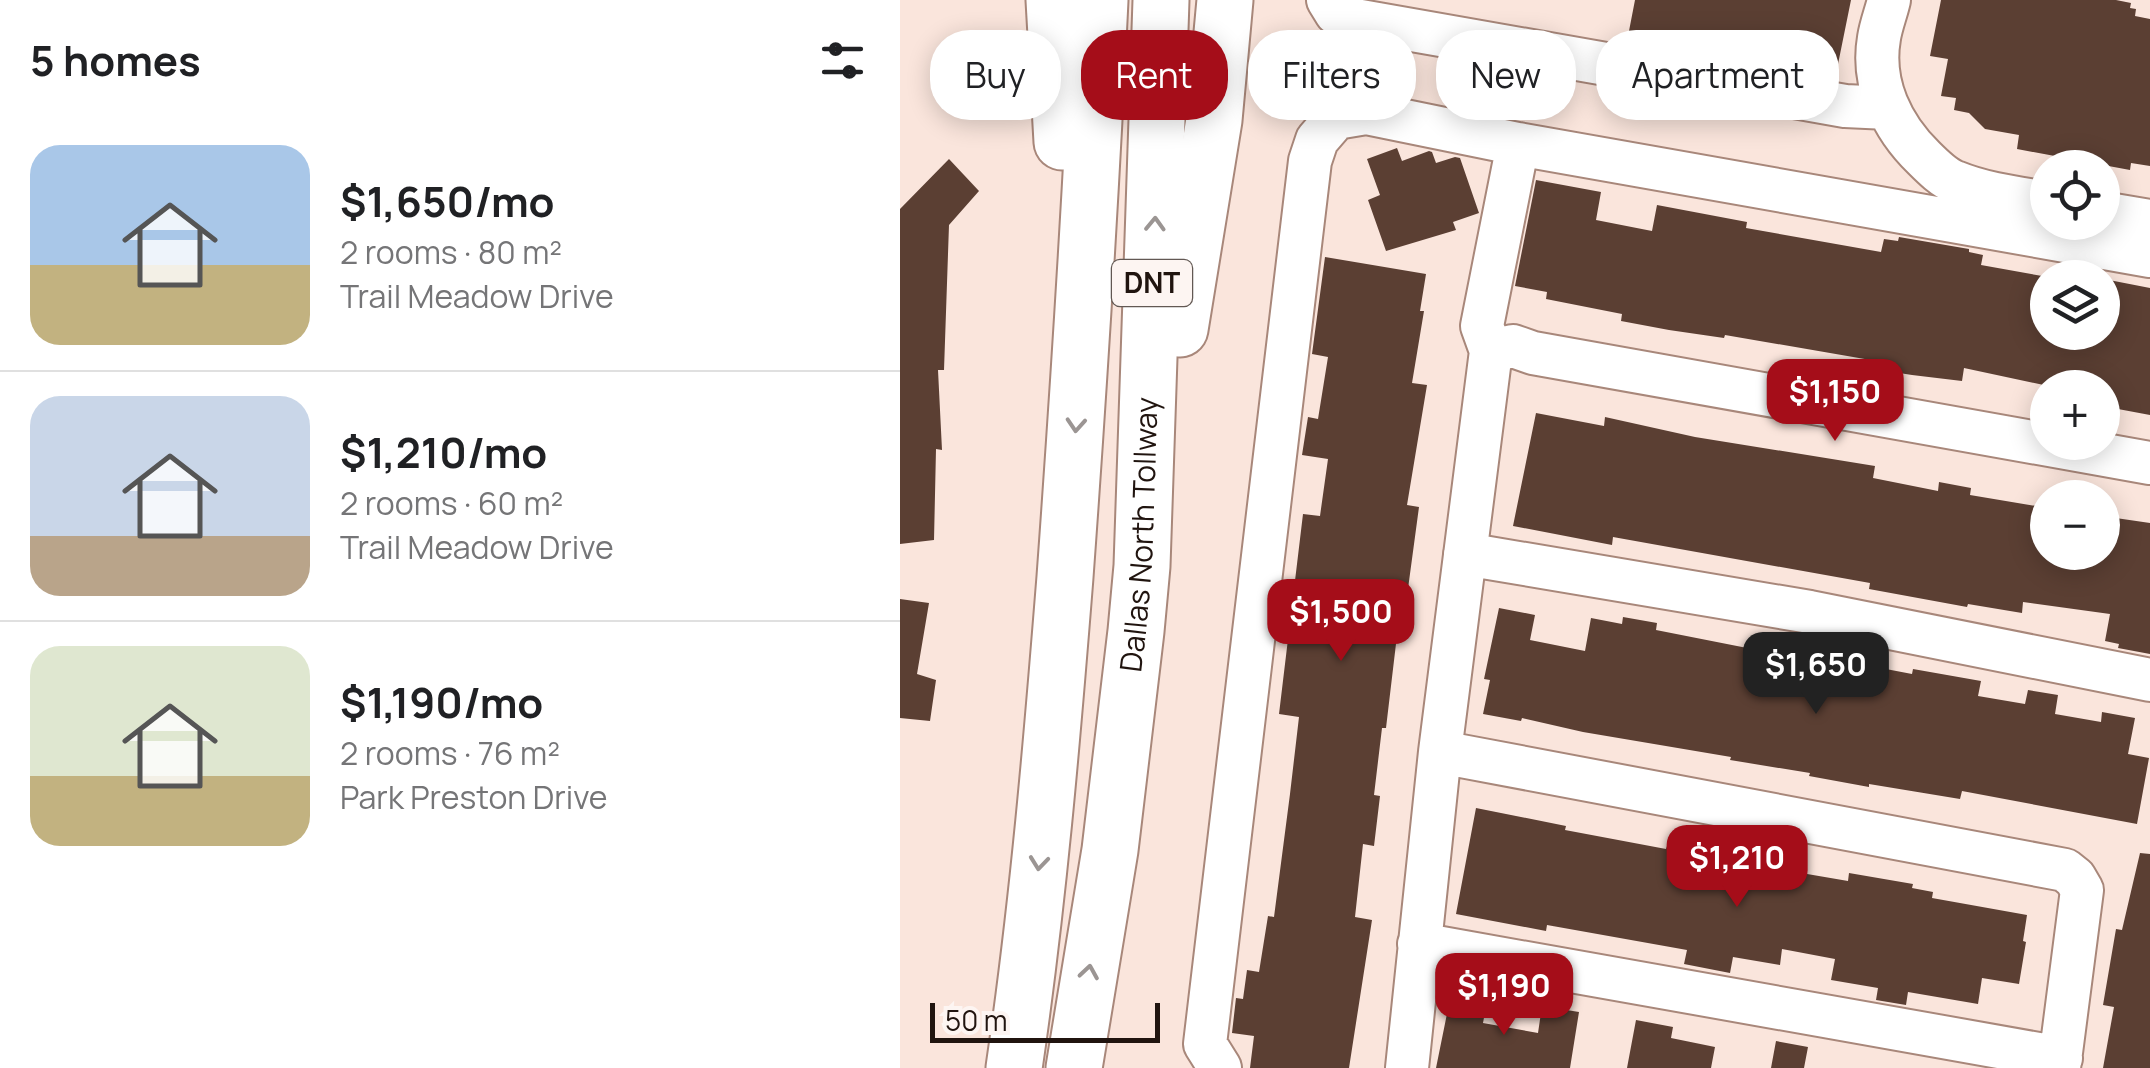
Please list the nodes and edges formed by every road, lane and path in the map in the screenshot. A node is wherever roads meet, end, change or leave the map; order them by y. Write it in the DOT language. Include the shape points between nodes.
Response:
graph roads {
  1 [pos="1054,0"];
  2 [pos="1100,0"];
  3 [pos="1161,0"];
  4 [pos="1226,0"];
  5 [pos="1328,0"];
  6 [pos="1889,0"];
  7 [pos="1888,108"];
  8 [pos="1518,144"];
  9 [pos="2030,200"];
  10 [pos="2120,216"];
  11 [pos="2150,221"];
  12 [pos="2150,256"];
  13 [pos="1084,328"];
  14 [pos="1491,352"];
  15 [pos="2150,464"];
  16 [pos="1466,554"];
  17 [pos="1142,566"];
  18 [pos="2150,680"];
  19 [pos="1440,752"];
  20 [pos="1420,944"];
  21 [pos="2060,1063"];
  22 [pos="1014,1068"];
  23 [pos="1074,1068"];
  24 [pos="1220,1068"];
  25 [pos="1407,1068"];
  1 -- 13 [label="highway" via="1066,248"];
  2 -- 13 [label="highway, DNT"];
  17 -- 3 [label="highway, Dallas North Tollway / DNT, one-way"];
  4 -- 17 [label="highway" via="1214,120"];
  5 -- 7 [label="street" via="1336,13 1354,20"];
  6 -- 7 [label="street" via="1878,40 1878,78"];
  7 -- 9 [label="street" via="1913,148 1953,182"];
  8 -- 12 [label="street"];
  8 -- 14 [label="street" via="1482,326"];
  8 -- 24 [label="street" via="1366,114 1336,118 1317,140 1205,1044"];
  10 -- 11 [label="street"];
  13 -- 22 [label="highway, DNT, one-way" via="1050,766"];
  14 -- 15 [label="street" via="1513,346"];
  14 -- 16 [label="street"];
  16 -- 18 [label="street" via="1810,612"];
  16 -- 19 [label="street"];
  23 -- 17 [label="highway, Dallas North Tollway / DNT, one-way" via="1110,850"];
  19 -- 20 [label="street"];
  19 -- 21 [label="street" via="2066,870 2082,890"];
  20 -- 21 [label="street"];
  20 -- 25 [label="street"];
}
